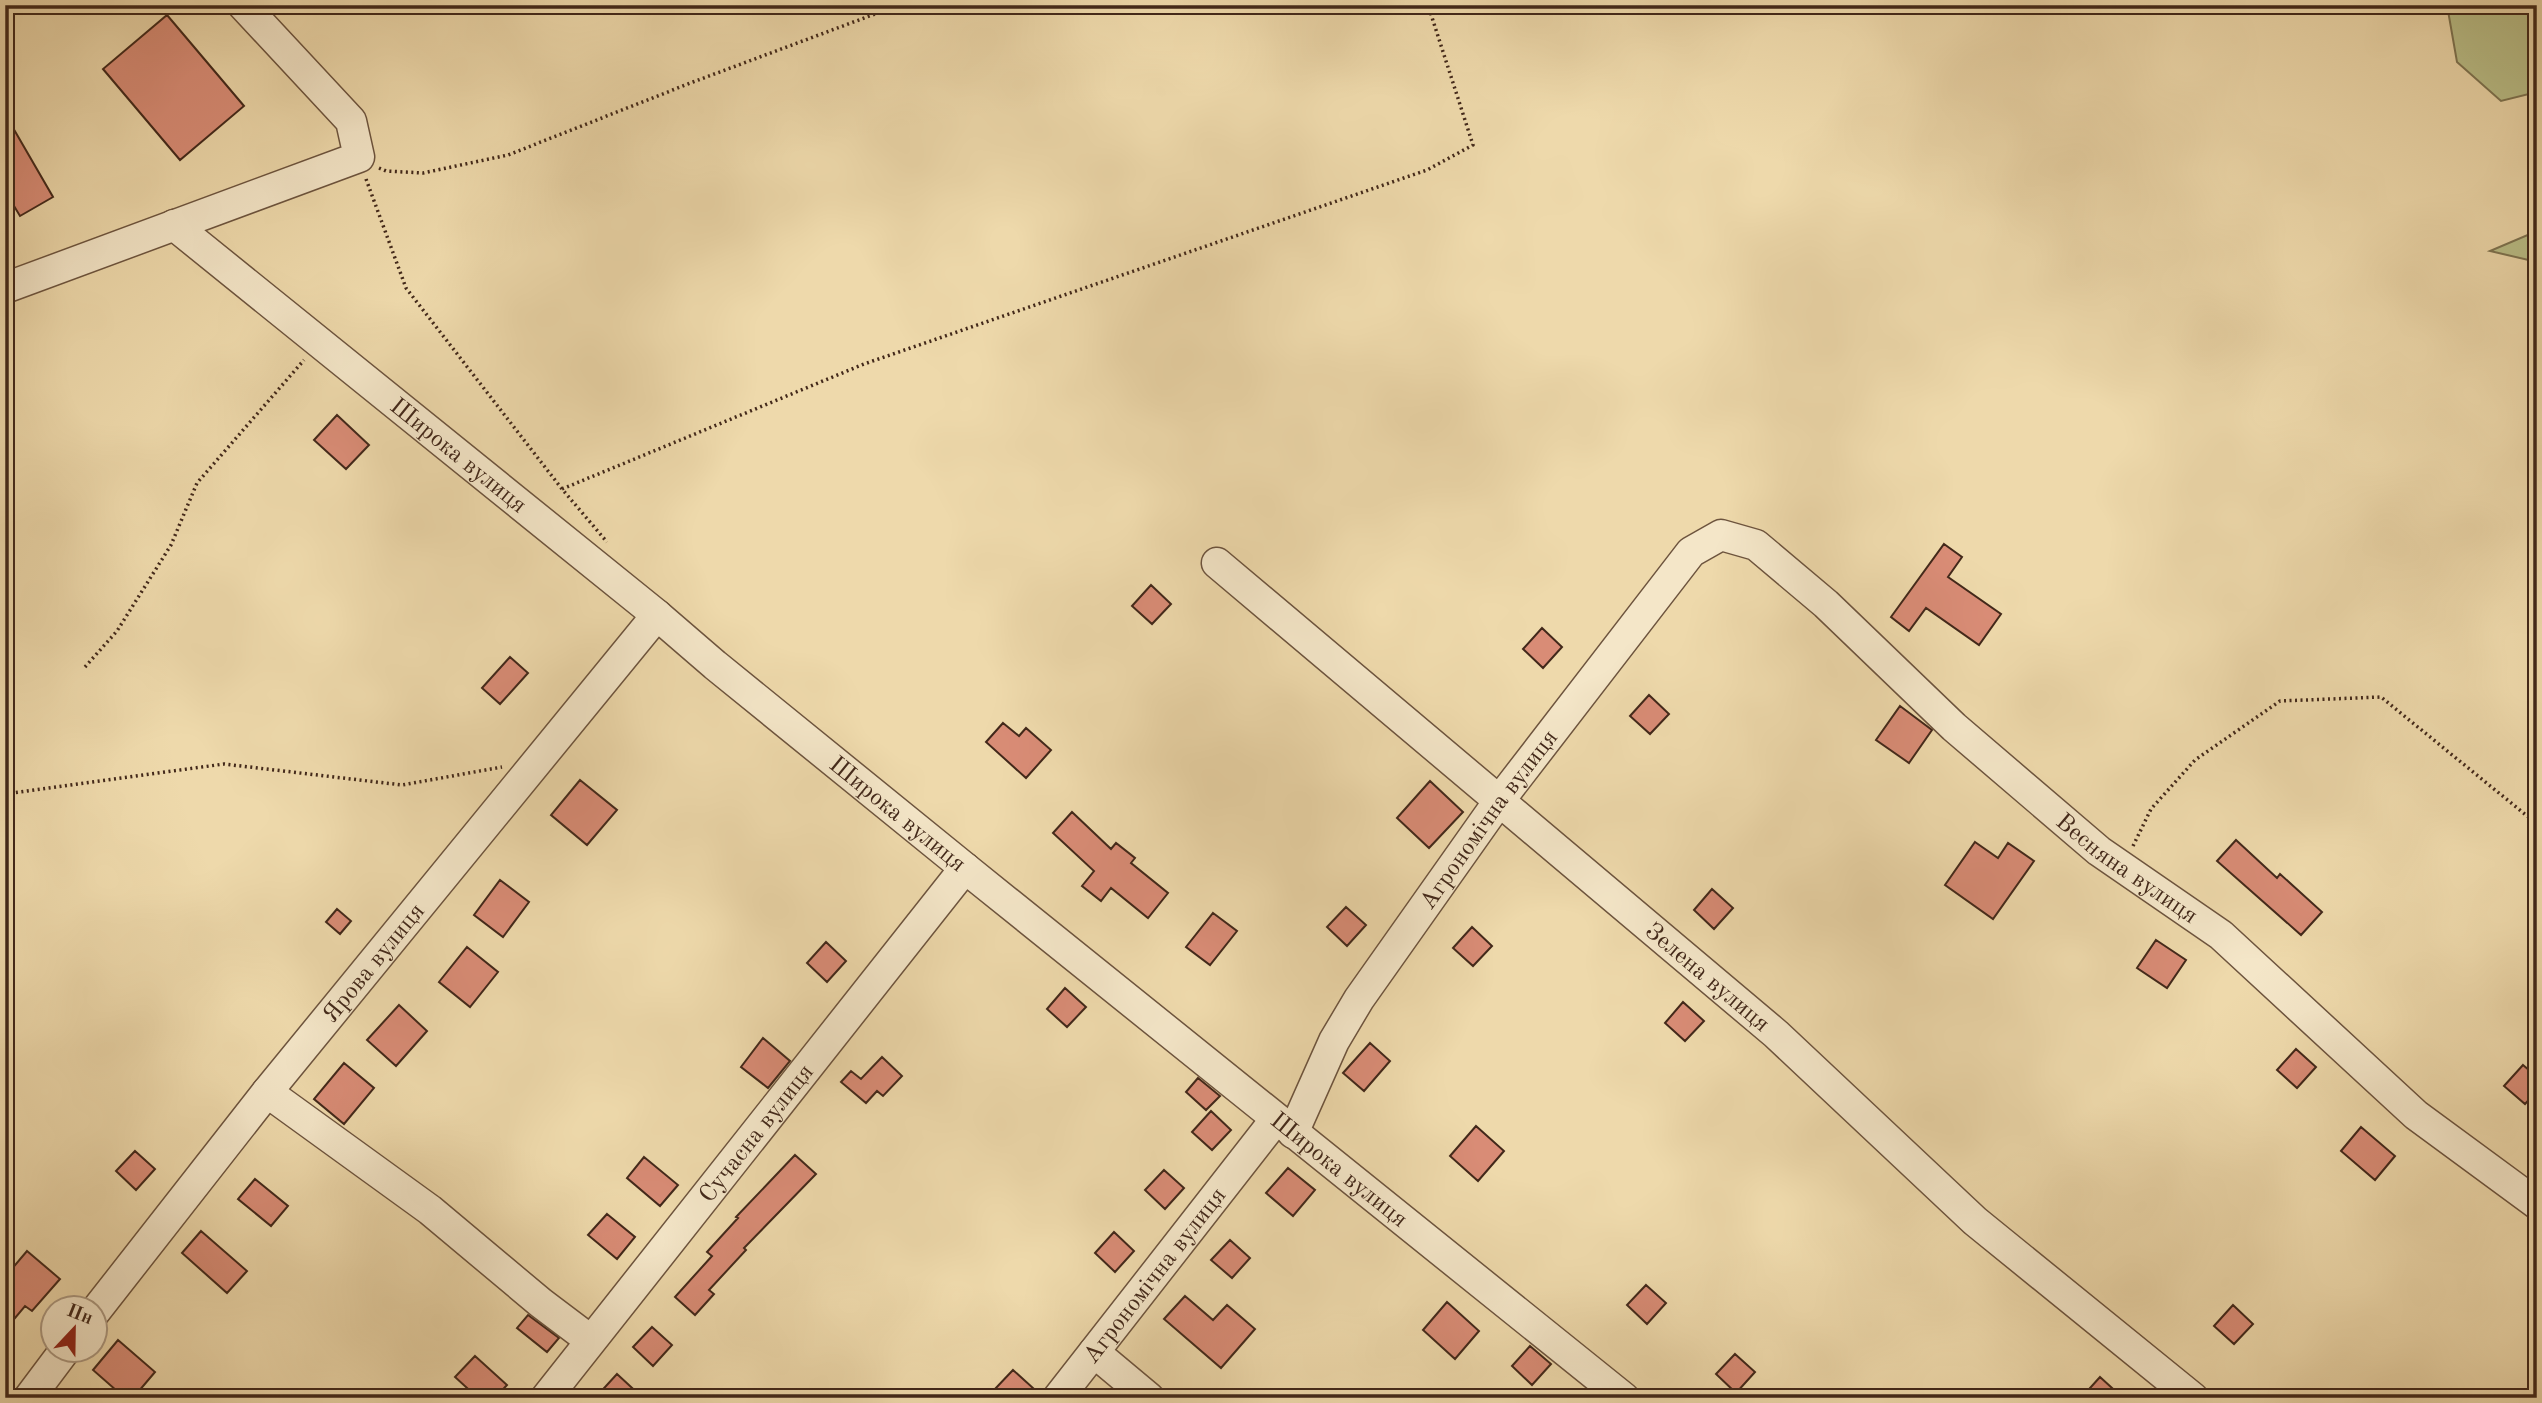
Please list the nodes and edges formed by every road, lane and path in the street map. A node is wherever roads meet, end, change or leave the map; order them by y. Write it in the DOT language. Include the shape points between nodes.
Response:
graph roads {
  1 [pos="243,5"];
  2 [pos="899,5"];
  3 [pos="1428,5"];
  4 [pos="359,157"];
  5 [pos="173,225"];
  6 [pos="5,288"];
  7 [pos="319,342"];
  8 [pos="562,489"];
  9 [pos="1721,535"];
  10 [pos="616,551"];
  11 [pos="1217,563"];
  12 [pos="657,615"];
  13 [pos="85,667"];
  14 [pos="538,760"];
  15 [pos="5,794"];
  16 [pos="1499,801"];
  17 [pos="2537,824"];
  18 [pos="965,868"];
  19 [pos="2123,868"];
  20 [pos="267,1092"];
  21 [pos="1285,1126"];
  22 [pos="2537,1204"];
  23 [pos="108,1295"];
  24 [pos="590,1340"];
  25 [pos="1094,1352"];
  26 [pos="54,1364"];
  27 [pos="29,1398"];
  28 [pos="546,1398"];
  29 [pos="1058,1398"];
  30 [pos="1149,1398"];
  31 [pos="1624,1398"];
  32 [pos="2193,1398"];
  1 -- 4 [label="street" via="351,121"];
  2 -- 4 [label="path" via="508,155 423,173 386,171"];
  3 -- 8 [label="path" via="1473,145 1427,170 864,364"];
  4 -- 5 [label="street"];
  4 -- 8 [label="path" via="405,288"];
  5 -- 6 [label="street"];
  5 -- 7 [label="street, Широка вулиця"];
  7 -- 12 [label="street, Широка вулиця"];
  7 -- 13 [label="path" via="197,483 171,545 117,631"];
  8 -- 10 [label="path"];
  9 -- 16 [label="street, Агрономічна вулиця" via="1692,551"];
  9 -- 19 [label="street, Весняна вулиця" via="1756,545 1766,553 1954,727"];
  11 -- 16 [label="street, Зелена вулиця"];
  12 -- 14 [label="street, Ярова вулиця"];
  12 -- 18 [label="street, Широка вулиця"];
  14 -- 15 [label="path" via="402,785 224,764"];
  14 -- 20 [label="street, Ярова вулиця"];
  16 -- 21 [label="street, Агрономічна вулиця" via="1359,999"];
  16 -- 32 [label="street, Зелена вулиця" via="1776,1034 1975,1221"];
  17 -- 19 [label="path" via="2381,697 2280,701 2195,760 2151,809"];
  18 -- 21 [label="street, Широка вулиця"];
  18 -- 24 [label="street, Сучасна вулиця"];
  19 -- 22 [label="street, Весняна вулиця" via="2221,934 2416,1115"];
  20 -- 23 [label="street, Ярова вулиця"];
  20 -- 24 [label="street" via="430,1210"];
  21 -- 25 [label="street, Агрономічна вулиця"];
  21 -- 31 [label="street, Широка вулиця"];
  24 -- 28 [label="street, Сучасна вулиця"];
  25 -- 29 [label="street, Агрономічна вулиця"];
  25 -- 30 [label="street"];
  26 -- 27 [label="street"];
}
